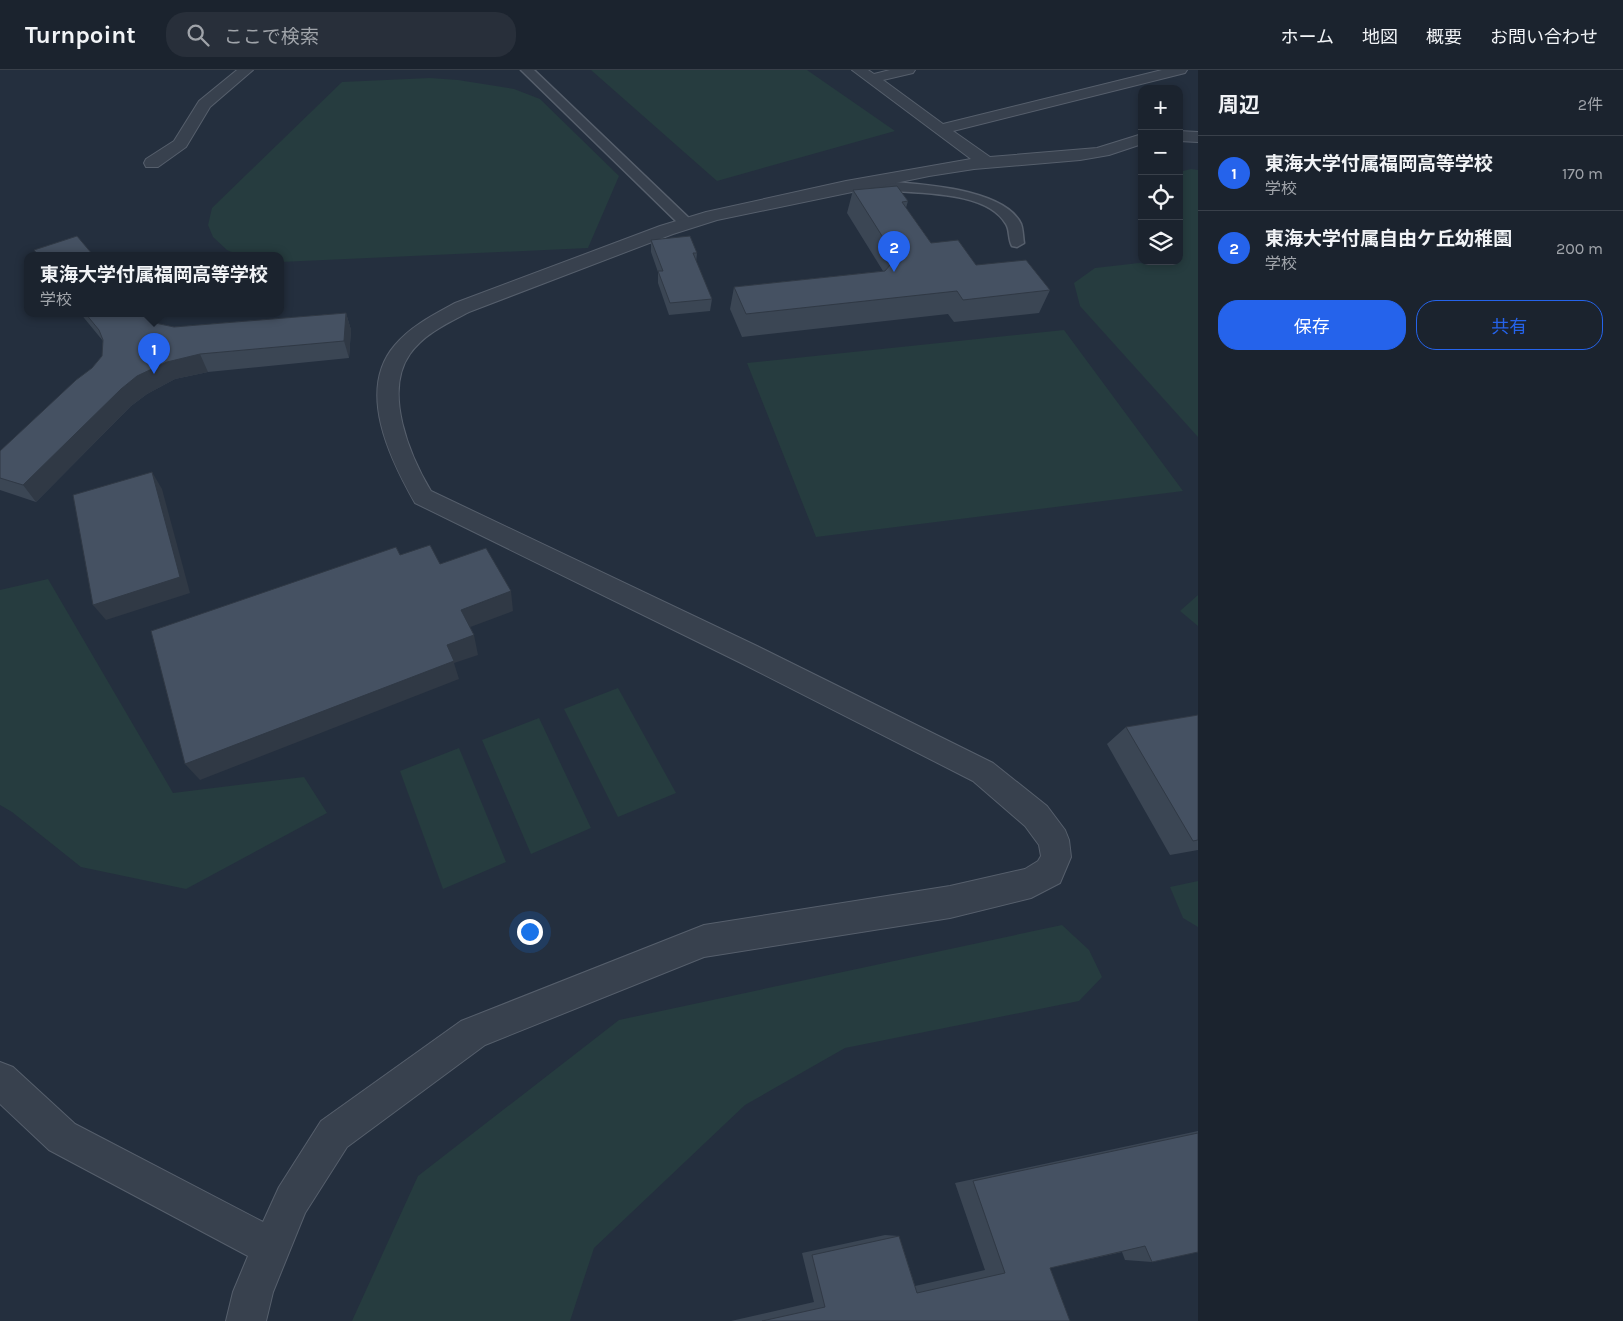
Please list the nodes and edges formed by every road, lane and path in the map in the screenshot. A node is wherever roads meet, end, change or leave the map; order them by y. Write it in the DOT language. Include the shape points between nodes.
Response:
graph roads {
  1 [pos="246,70"];
  2 [pos="527,70"];
  3 [pos="908,70"];
  4 [pos="1180,70"];
  5 [pos="865,74"];
  6 [pos="941,129"];
  7 [pos="1183,136"];
  8 [pos="1198,137"];
  9 [pos="1138,140"];
  10 [pos="152,163"];
  11 [pos="987,163"];
  12 [pos="865,184"];
  13 [pos="686,223"];
  14 [pos="1017,243"];
  15 [pos="0,1080"];
  16 [pos="272,1248"];
  17 [pos="246,1321"];
  1 -- 10 [label="street" via="204,104 180,144"];
  2 -- 13 [label="lane"];
  3 -- 5 [label="street"];
  4 -- 6 [label="street"];
  5 -- 6 [label="street"];
  6 -- 11 [label="street"];
  7 -- 8 [label="street"];
  9 -- 11 [label="street" via="1096,153"];
  11 -- 12 [label="street"];
  12 -- 13 [label="street" via="733,210"];
  12 -- 14 [label="lane" via="975,197 1004,213 1018,234"];
  13 -- 16 [label="street" via="468,304 435,320 416,336 392,367 388,388 388,408 410,476 423,497 983,772 1036,816 1054,840 1056,857 1049,872 1031,884 950,902 704,941 474,1033 334,1134 292,1200"];
  15 -- 16 [label="street" via="62,1137"];
  16 -- 17 [label="street" via="253,1292"];
}
